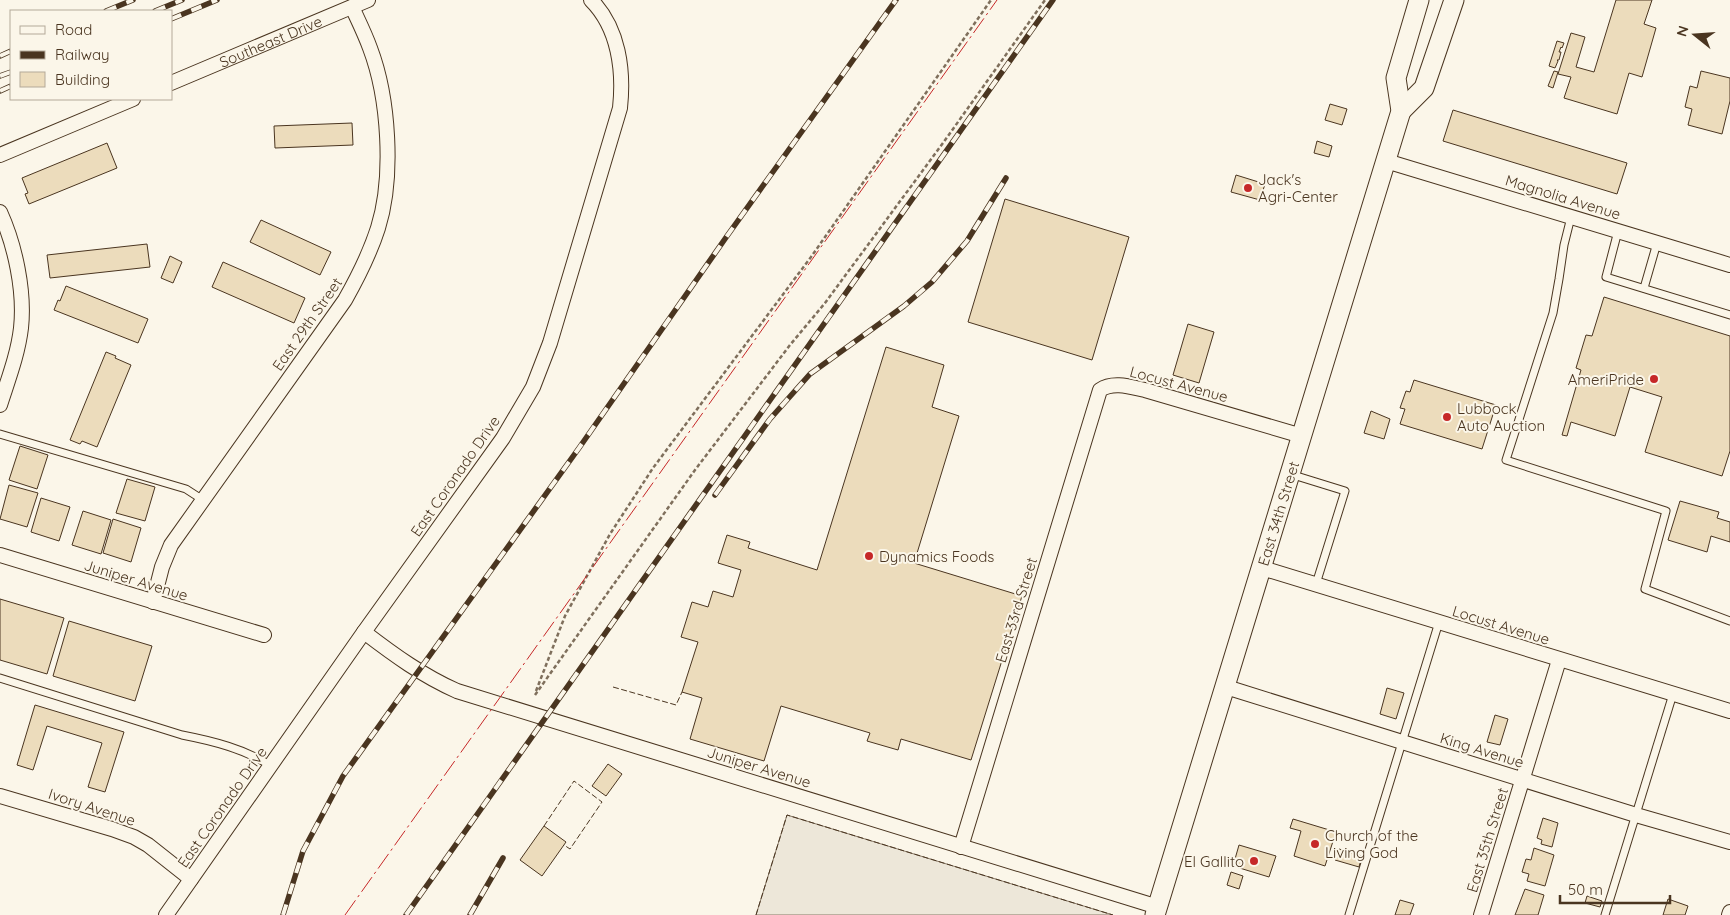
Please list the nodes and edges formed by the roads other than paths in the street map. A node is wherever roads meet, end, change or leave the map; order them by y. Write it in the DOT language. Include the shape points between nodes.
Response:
graph roads {
  1 [pos="368,0"];
  2 [pos="591,0"];
  3 [pos="1419,0"];
  4 [pos="1454,0"];
  5 [pos="352,6"];
  6 [pos="172,83"];
  7 [pos="131,100"];
  8 [pos="1401,111"];
  9 [pos="0,155"];
  10 [pos="1386,161"];
  11 [pos="0,212"];
  12 [pos="1571,217"];
  13 [pos="1618,231"];
  14 [pos="1657,243"];
  15 [pos="1730,266"];
  16 [pos="1644,288"];
  17 [pos="1730,315"];
  18 [pos="1105,386"];
  19 [pos="0,405"];
  20 [pos="0,434"];
  21 [pos="1302,436"];
  22 [pos="1290,474"];
  23 [pos="203,500"];
  24 [pos="0,556"];
  25 [pos="1262,568"];
  26 [pos="1316,584"];
  27 [pos="153,602"];
  28 [pos="1730,621"];
  29 [pos="1439,622"];
  30 [pos="364,632"];
  31 [pos="264,635"];
  32 [pos="1560,660"];
  33 [pos="0,678"];
  34 [pos="1226,687"];
  35 [pos="1673,694"];
  36 [pos="1730,712"];
  37 [pos="1401,742"];
  38 [pos="271,766"];
  39 [pos="1522,779"];
  40 [pos="0,796"];
  41 [pos="1636,815"];
  42 [pos="1730,842"];
  43 [pos="961,846"];
  44 [pos="191,880"];
  45 [pos="1157,911"];
  46 [pos="166,915"];
  47 [pos="1349,915"];
  48 [pos="1481,915"];
  49 [pos="1605,915"];
  1 -- 5 [label="street, Southeast Drive"];
  2 -- 30 [label="street, East Coronado Drive" via="608,23 616,44 622,88 615,128 550,343 534,386 503,438"];
  3 -- 8 [label="main road" via="1396,78"];
  4 -- 8 [label="main road" via="1424,88"];
  5 -- 6 [label="street, Southeast Drive"];
  5 -- 23 [label="street, East 29th Street" via="371,49 385,114 387,176 378,226 345,300"];
  7 -- 9 [label="street"];
  8 -- 10 [label="main road, East 34th Street"];
  10 -- 12 [label="street, Magnolia Avenue"];
  10 -- 21 [label="main road, East 34th Street"];
  11 -- 19 [label="street" via="15,257 20,286 21,327"];
  12 -- 13 [label="street, Magnolia Avenue"];
  12 -- 28 [label="lane" via="1553,313 1506,460 1666,511 1645,589"];
  13 -- 14 [label="street, Magnolia Avenue"];
  13 -- 16 [label="lane" via="1606,277"];
  14 -- 15 [label="street, Magnolia Avenue"];
  14 -- 16 [label="lane"];
  16 -- 17 [label="lane"];
  18 -- 21 [label="street, Locust Avenue" via="1146,390"];
  18 -- 43 [label="street, East 33rd Street" via="1100,390"];
  20 -- 23 [label="lane" via="186,490"];
  21 -- 22 [label="main road, East 34th Street"];
  22 -- 25 [label="main road, East 34th Street"];
  22 -- 26 [label="lane" via="1345,491"];
  23 -- 27 [label="street, East 29th Street" via="171,545"];
  24 -- 27 [label="street, Juniper Avenue"];
  25 -- 26 [label="street, Locust Avenue"];
  25 -- 34 [label="main road, East 34th Street"];
  26 -- 29 [label="street, Locust Avenue"];
  27 -- 31 [label="street, Juniper Avenue"];
  29 -- 32 [label="street, Locust Avenue"];
  29 -- 37 [label="lane"];
  30 -- 38 [label="street, East Coronado Drive"];
  30 -- 43 [label="street, Juniper Avenue" via="417,671 457,691"];
  32 -- 35 [label="street, Locust Avenue"];
  32 -- 39 [label="street, East 35th Street"];
  33 -- 38 [label="lane" via="207,740 255,756"];
  34 -- 37 [label="street, King Avenue"];
  34 -- 45 [label="main road, East 34th Street"];
  35 -- 36 [label="street, Locust Avenue"];
  35 -- 41 [label="lane"];
  37 -- 39 [label="street, King Avenue"];
  37 -- 47 [label="lane"];
  38 -- 44 [label="street, East Coronado Drive"];
  39 -- 41 [label="street, King Avenue"];
  39 -- 48 [label="street, East 35th Street"];
  40 -- 44 [label="street, Ivory Avenue" via="134,837"];
  41 -- 42 [label="street, King Avenue"];
  41 -- 49 [label="lane"];
  43 -- 45 [label="street, Juniper Avenue"];
  44 -- 46 [label="street, East Coronado Drive"];
}
